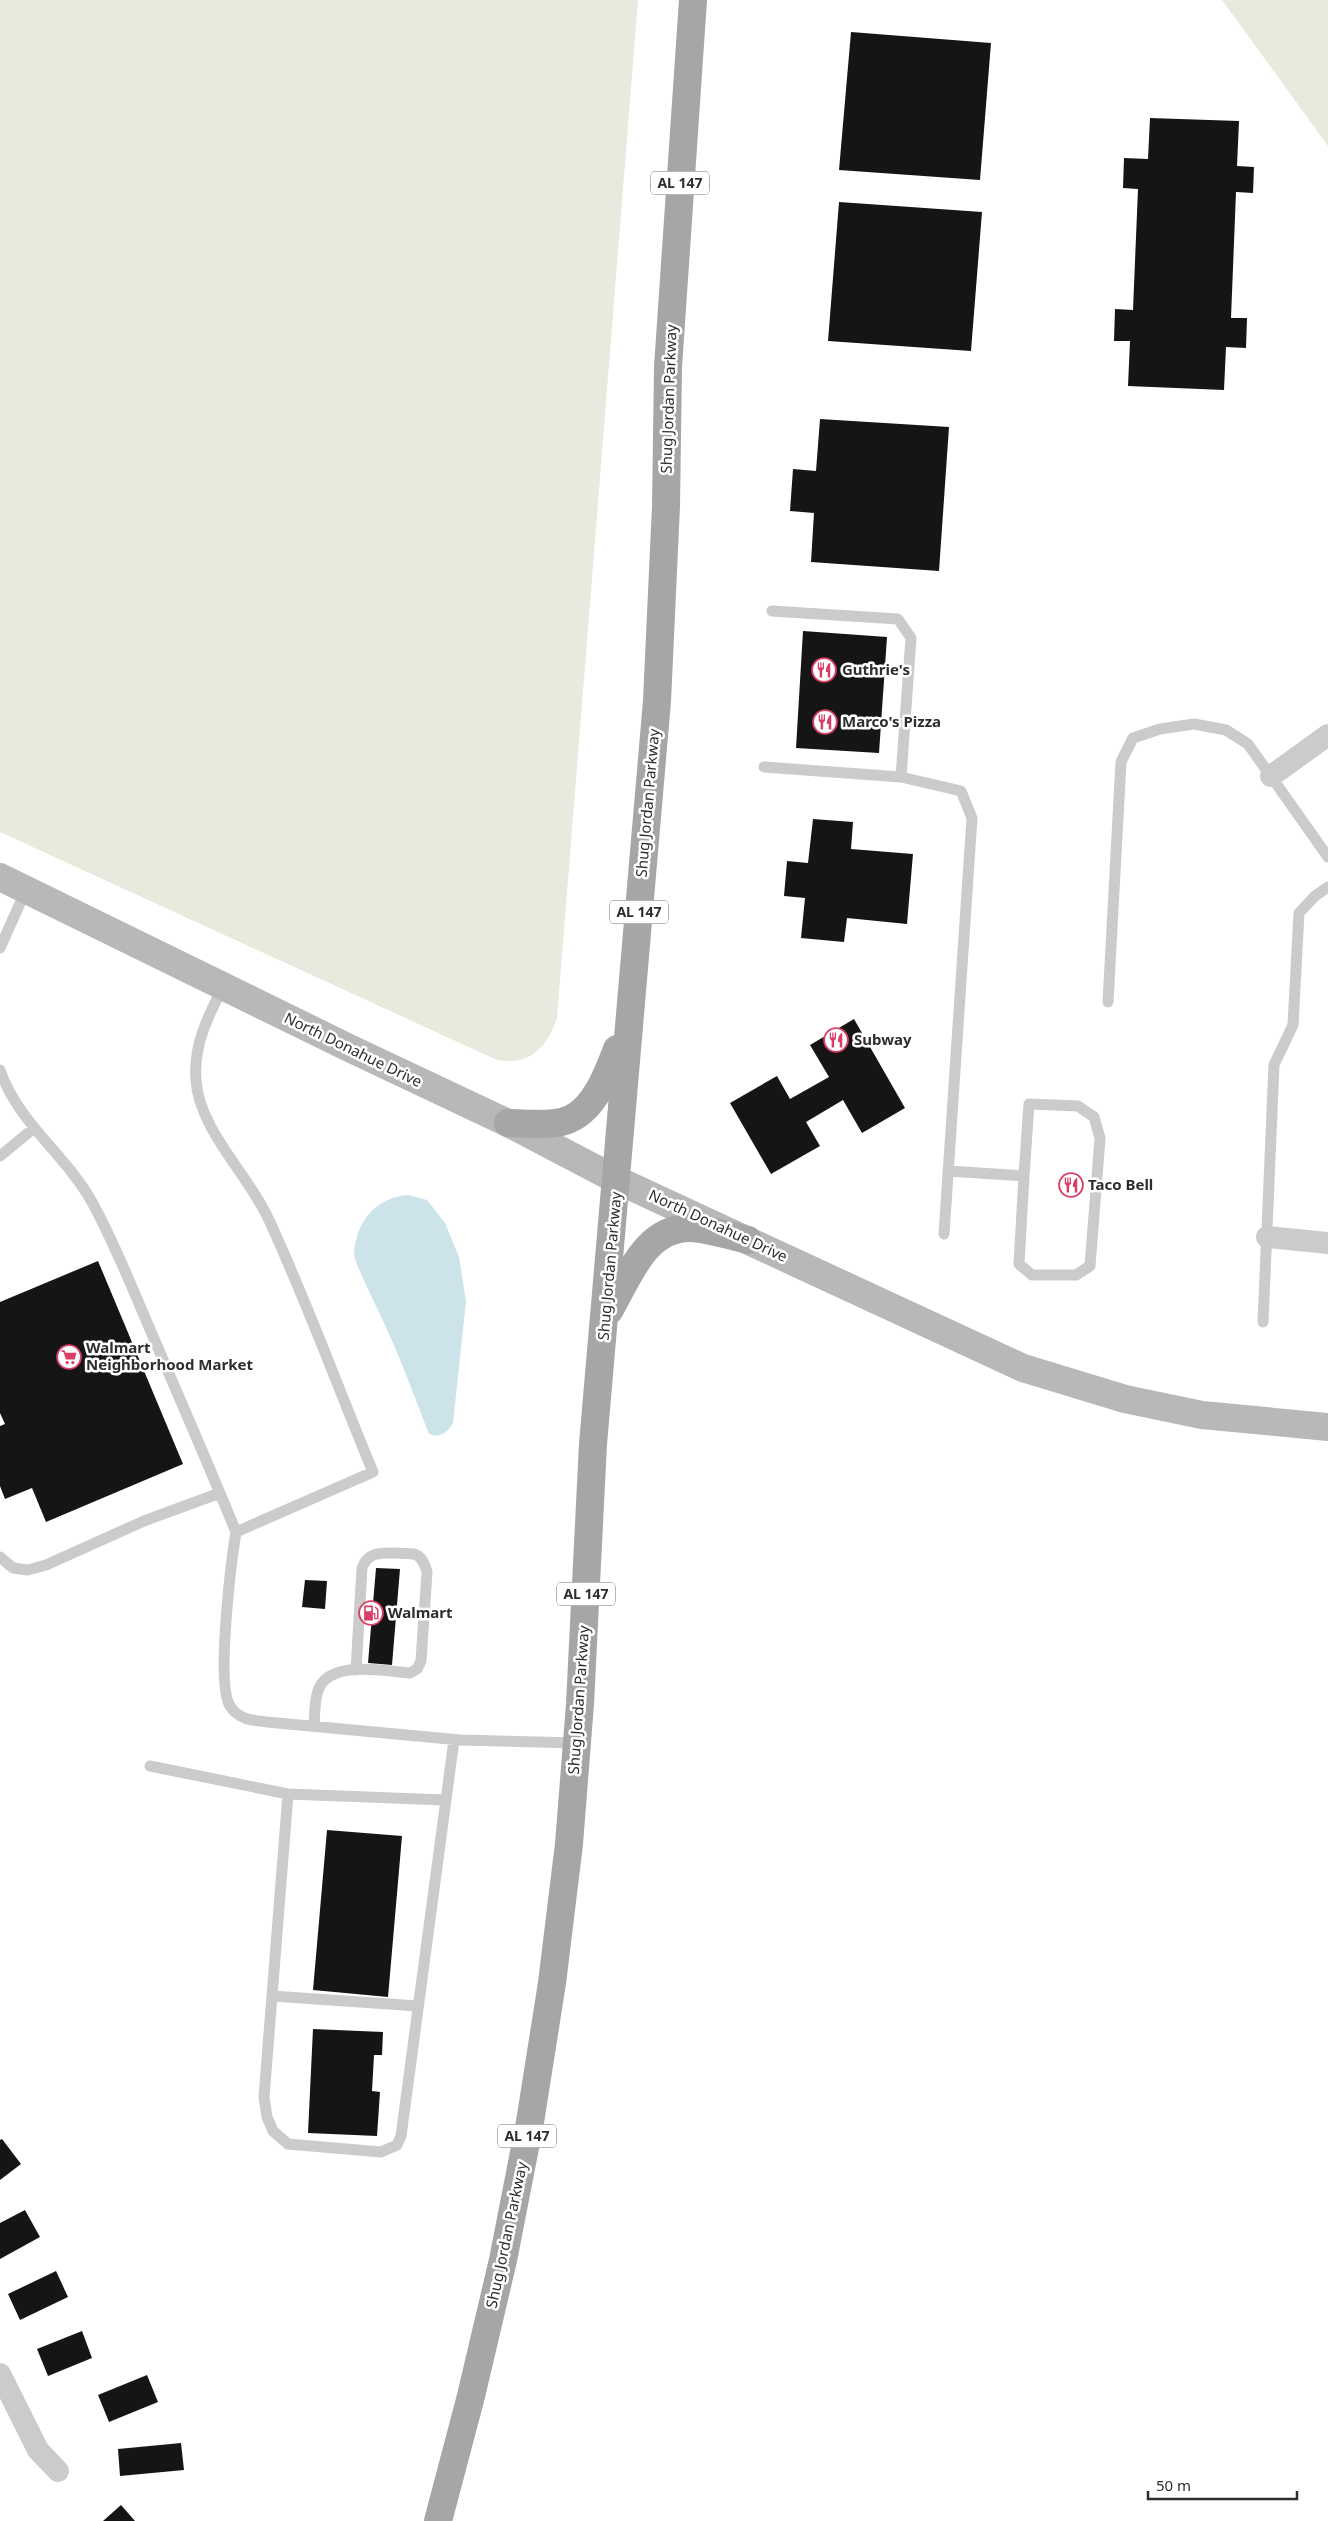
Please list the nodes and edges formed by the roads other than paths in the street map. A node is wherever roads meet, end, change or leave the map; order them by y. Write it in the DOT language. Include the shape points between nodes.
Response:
graph roads {
  1 [pos="693,0"];
  2 [pos="772,610"];
  3 [pos="1328,735"];
  4 [pos="764,768"];
  5 [pos="1271,776"];
  6 [pos="901,777"];
  7 [pos="1328,857"];
  8 [pos="0,877"];
  9 [pos="1328,887"];
  10 [pos="26,890"];
  11 [pos="0,948"];
  12 [pos="223,987"];
  13 [pos="1108,1002"];
  14 [pos="629,1017"];
  15 [pos="0,1070"];
  16 [pos="508,1123"];
  17 [pos="33,1129"];
  18 [pos="0,1156"];
  19 [pos="948,1171"];
  20 [pos="1024,1176"];
  21 [pos="618,1180"];
  22 [pos="944,1234"];
  23 [pos="1267,1238"];
  24 [pos="748,1240"];
  25 [pos="1328,1242"];
  26 [pos="605,1318"];
  27 [pos="1263,1322"];
  28 [pos="1328,1427"];
  29 [pos="220,1494"];
  30 [pos="236,1532"];
  31 [pos="0,1557"];
  32 [pos="356,1670"];
  33 [pos="314,1726"];
  34 [pos="454,1740"];
  35 [pos="577,1744"];
  36 [pos="150,1766"];
  37 [pos="288,1794"];
  38 [pos="446,1800"];
  39 [pos="272,1996"];
  40 [pos="418,2006"];
  41 [pos="0,2374"];
  42 [pos="58,2471"];
  43 [pos="438,2521"];
  1 -- 14 [label="main road, Shug Jordan Parkway / AL 147" via="668,367 666,506 657,701"];
  2 -- 6 [label="lane" via="898,619 911,638"];
  3 -- 5 [label="street"];
  4 -- 6 [label="lane"];
  5 -- 7 [label="lane"];
  5 -- 13 [label="lane" via="1248,744 1226,730 1194,724 1160,729 1133,738 1121,762"];
  6 -- 19 [label="lane" via="961,791 972,818"];
  8 -- 10 [label="street, North Donahue Drive"];
  9 -- 23 [label="lane" via="1299,913 1293,1025 1274,1065"];
  10 -- 11 [label="lane"];
  10 -- 12 [label="street, North Donahue Drive"];
  12 -- 16 [label="street, North Donahue Drive"];
  12 -- 30 [label="lane" via="203,1027 196,1080 200,1102 268,1218 373,1472"];
  14 -- 16 [label="main road" via="606,1079 584,1108 571,1119 563,1121"];
  14 -- 21 [label="main road, Shug Jordan Parkway / AL 147" via="619,1122"];
  15 -- 17 [label="lane"];
  16 -- 21 [label="street, North Donahue Drive"];
  17 -- 18 [label="lane"];
  17 -- 29 [label="lane" via="72,1170 92,1202"];
  19 -- 20 [label="lane"];
  19 -- 22 [label="lane"];
  20 -- 20 [label="lane" via="1029,1104 1078,1106 1094,1117 1100,1138 1090,1266 1076,1275 1032,1275 1019,1264"];
  21 -- 24 [label="street, North Donahue Drive"];
  21 -- 26 [label="main road, Shug Jordan Parkway / AL 147"];
  23 -- 25 [label="street"];
  23 -- 27 [label="lane"];
  24 -- 26 [label="main road" via="693,1228 673,1229 658,1236 644,1250"];
  24 -- 28 [label="street, North Donahue Drive" via="1023,1368 1125,1399 1202,1415"];
  26 -- 35 [label="main road, Shug Jordan Parkway / AL 147" via="593,1444"];
  29 -- 30 [label="lane"];
  29 -- 31 [label="lane" via="144,1520 46,1566 28,1570 14,1568"];
  30 -- 33 [label="lane" via="230,1572 227,1700 244,1719"];
  32 -- 32 [label="lane" via="365,1560 379,1553 414,1554 424,1562 427,1572 421,1661 410,1673"];
  32 -- 33 [label="lane" via="345,1670 324,1679 318,1689"];
  33 -- 34 [label="lane"];
  34 -- 35 [label="lane"];
  34 -- 38 [label="lane"];
  35 -- 43 [label="main road, Shug Jordan Parkway / AL 147" via="555,1963 530,2122 503,2260"];
  36 -- 37 [label="lane"];
  37 -- 38 [label="lane"];
  37 -- 39 [label="lane"];
  38 -- 40 [label="lane"];
  39 -- 40 [label="lane"];
  39 -- 40 [label="lane" via="264,2097 273,2131 288,2144 381,2152 397,2145 401,2136"];
  41 -- 42 [label="street" via="38,2450"];
}
